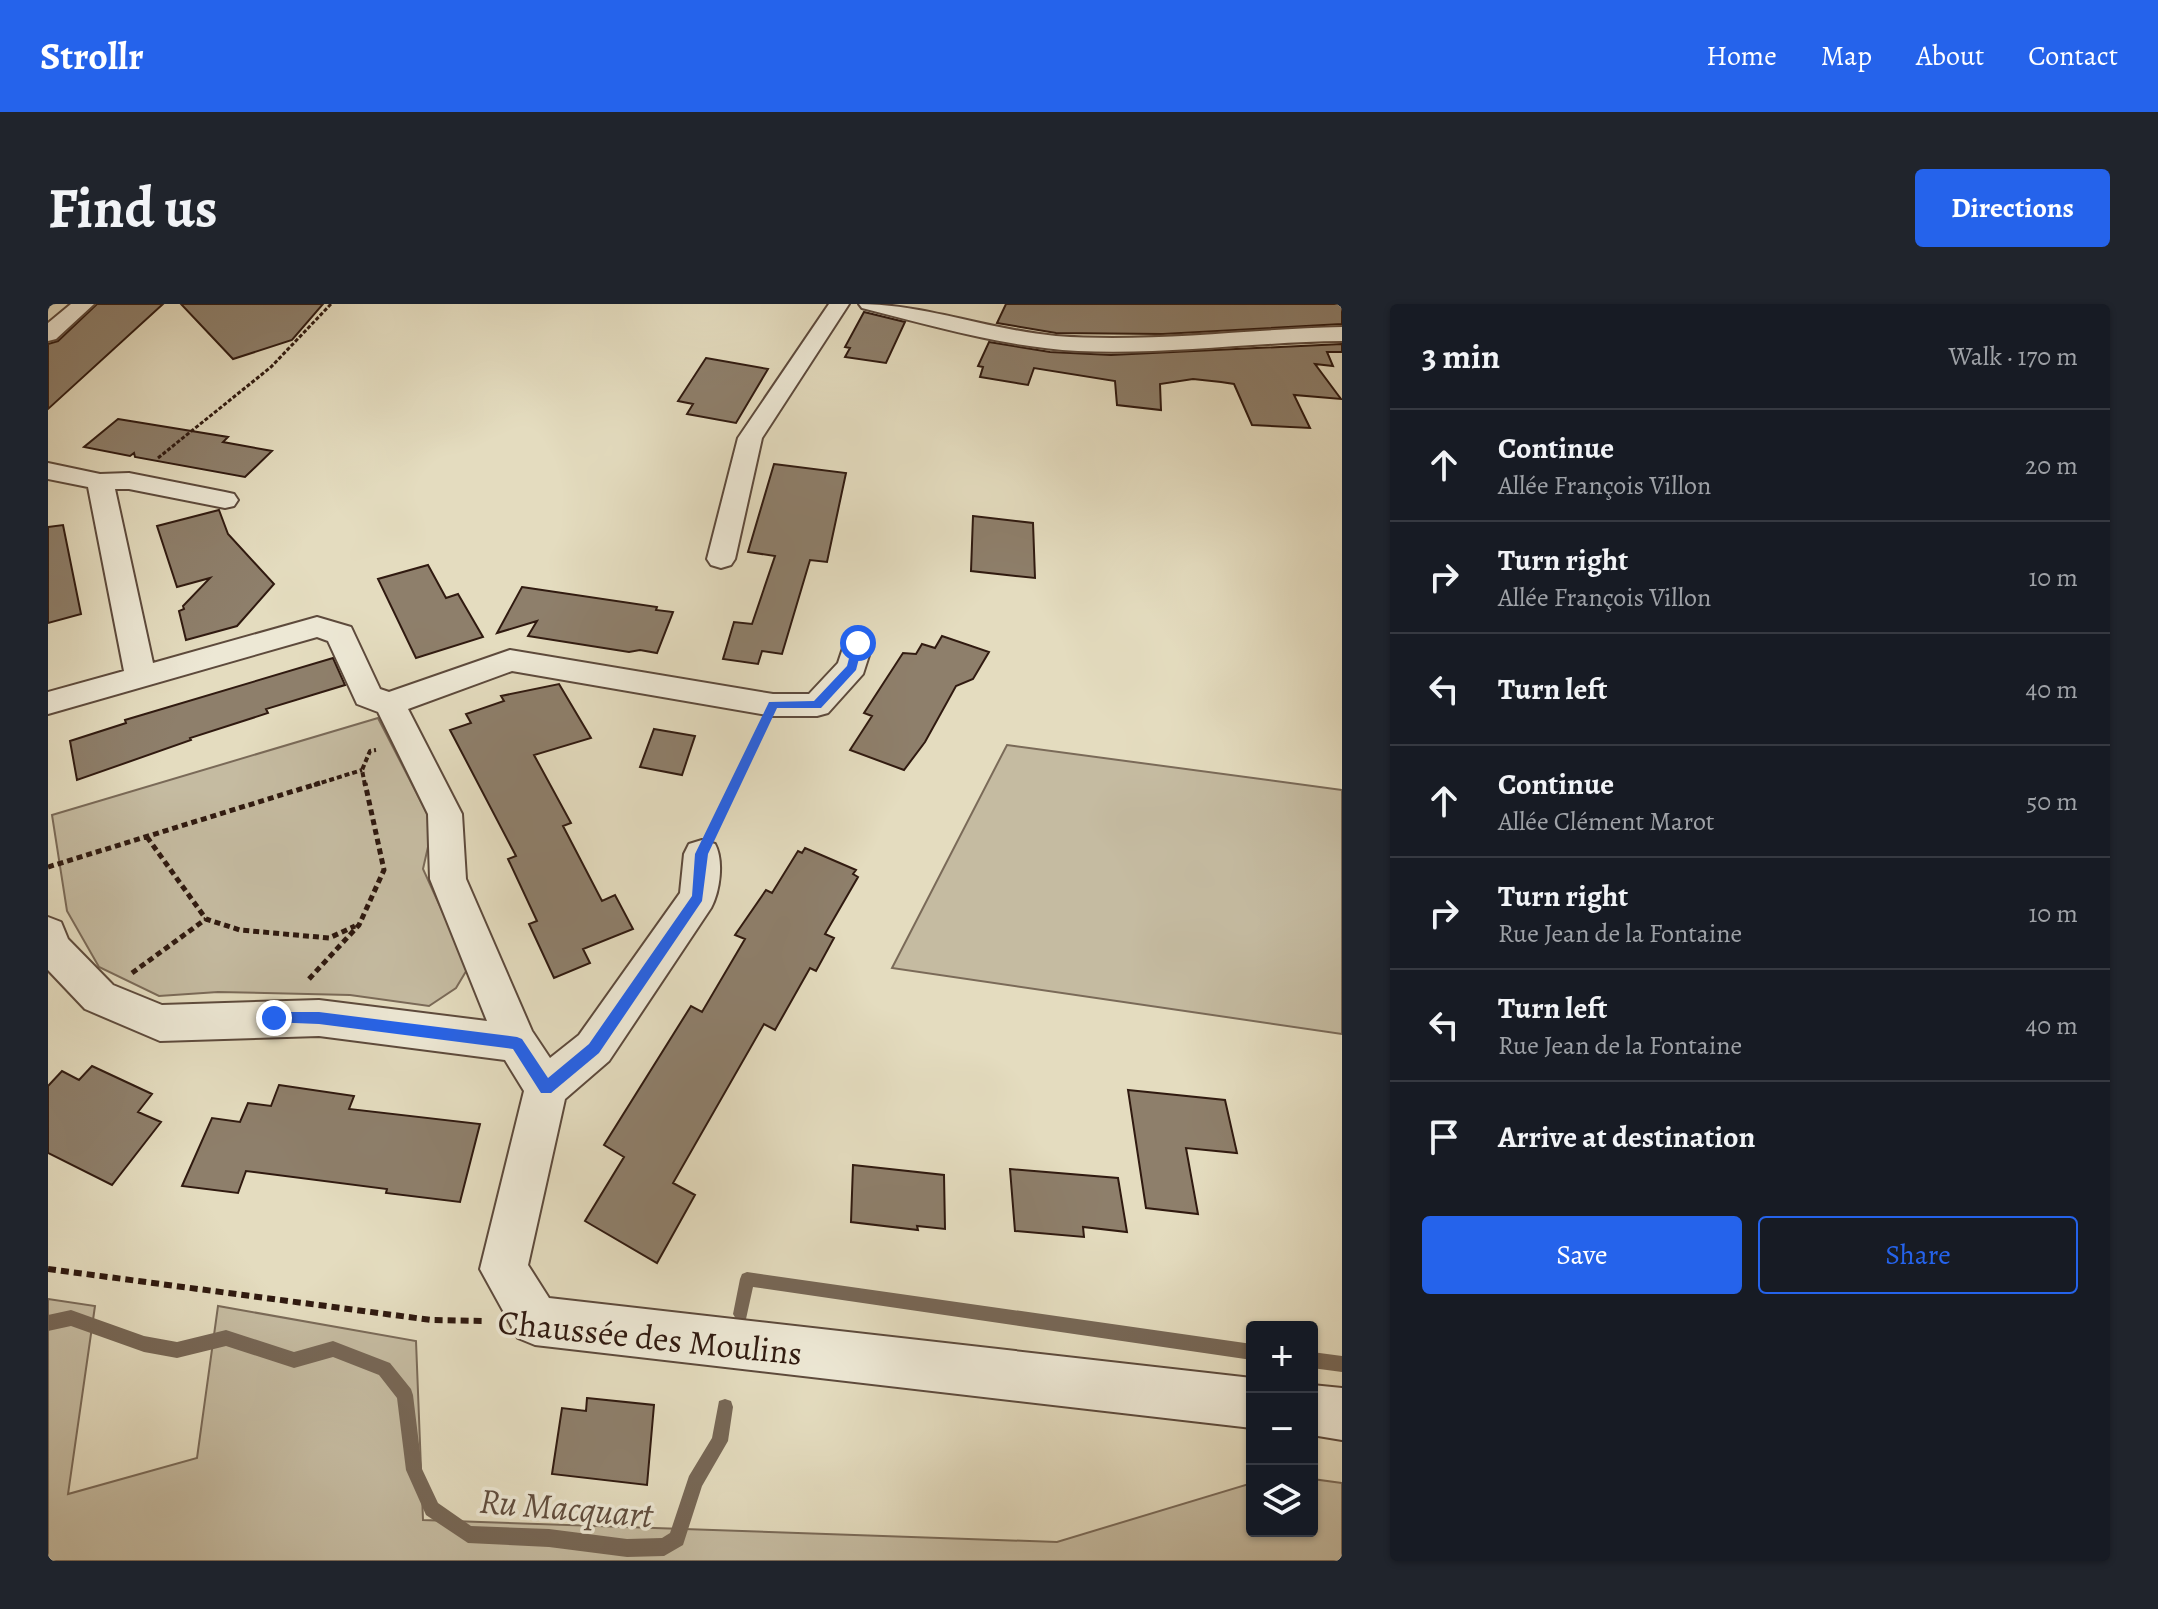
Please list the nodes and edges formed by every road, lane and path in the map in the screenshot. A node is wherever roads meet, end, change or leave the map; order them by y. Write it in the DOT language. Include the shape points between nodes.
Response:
graph roads {
  1 [pos="84,304"];
  2 [pos="331,304"];
  3 [pos="839,304"];
  4 [pos="869,304"];
  5 [pos="48,334"];
  6 [pos="1342,334"];
  7 [pos="48,471"];
  8 [pos="114,482"];
  9 [pos="225,500"];
  10 [pos="721,559"];
  11 [pos="858,643"];
  12 [pos="141,677"];
  13 [pos="48,703"];
  14 [pos="389,704"];
  15 [pos="773,705"];
  16 [pos="410,739"];
  17 [pos="362,770"];
  18 [pos="147,837"];
  19 [pos="702,854"];
  20 [pos="48,867"];
  21 [pos="206,919"];
  22 [pos="359,925"];
  23 [pos="48,933"];
  24 [pos="99,997"];
  25 [pos="274,1018"];
  26 [pos="517,1043"];
  27 [pos="546,1088"];
  28 [pos="48,1269"];
  29 [pos="535,1321"];
  30 [pos="1246,1402"];
  31 [pos="1318,1411"];
  32 [pos="1342,1414"];
  1 -- 5 [label="street"];
  2 -- 8 [label="path" via="263,378"];
  3 -- 10 [label="street" via="750,438"];
  4 -- 6 [label="street" via="992,333 1079,344"];
  7 -- 8 [label="street"];
  8 -- 9 [label="street"];
  8 -- 12 [label="street"];
  11 -- 15 [label="street" via="852,667 817,705"];
  12 -- 13 [label="street"];
  12 -- 14 [label="street" via="317,627 340,634 368,696"];
  14 -- 15 [label="street" via="510,660"];
  14 -- 16 [label="street"];
  15 -- 19 [label="path"];
  16 -- 17 [label="path" via="370,751"];
  16 -- 26 [label="street" via="445,814 448,879"];
  17 -- 18 [label="path"];
  17 -- 22 [label="path" via="384,870"];
  18 -- 20 [label="path"];
  18 -- 21 [label="path"];
  19 -- 27 [label="street" via="698,897 594,1048"];
  21 -- 22 [label="path" via="240,930 329,938"];
  21 -- 24 [label="path"];
  22 -- 25 [label="path"];
  23 -- 24 [label="street" via="51,947"];
  24 -- 25 [label="street" via="160,1023"];
  25 -- 26 [label="street" via="319,1018"];
  26 -- 27 [label="street"];
  27 -- 29 [label="street" via="504,1269"];
  28 -- 29 [label="path, Chaussée des Moulins" via="431,1320"];
  29 -- 30 [label="street, Chaussée des Moulins"];
  31 -- 32 [label="street"];
}
